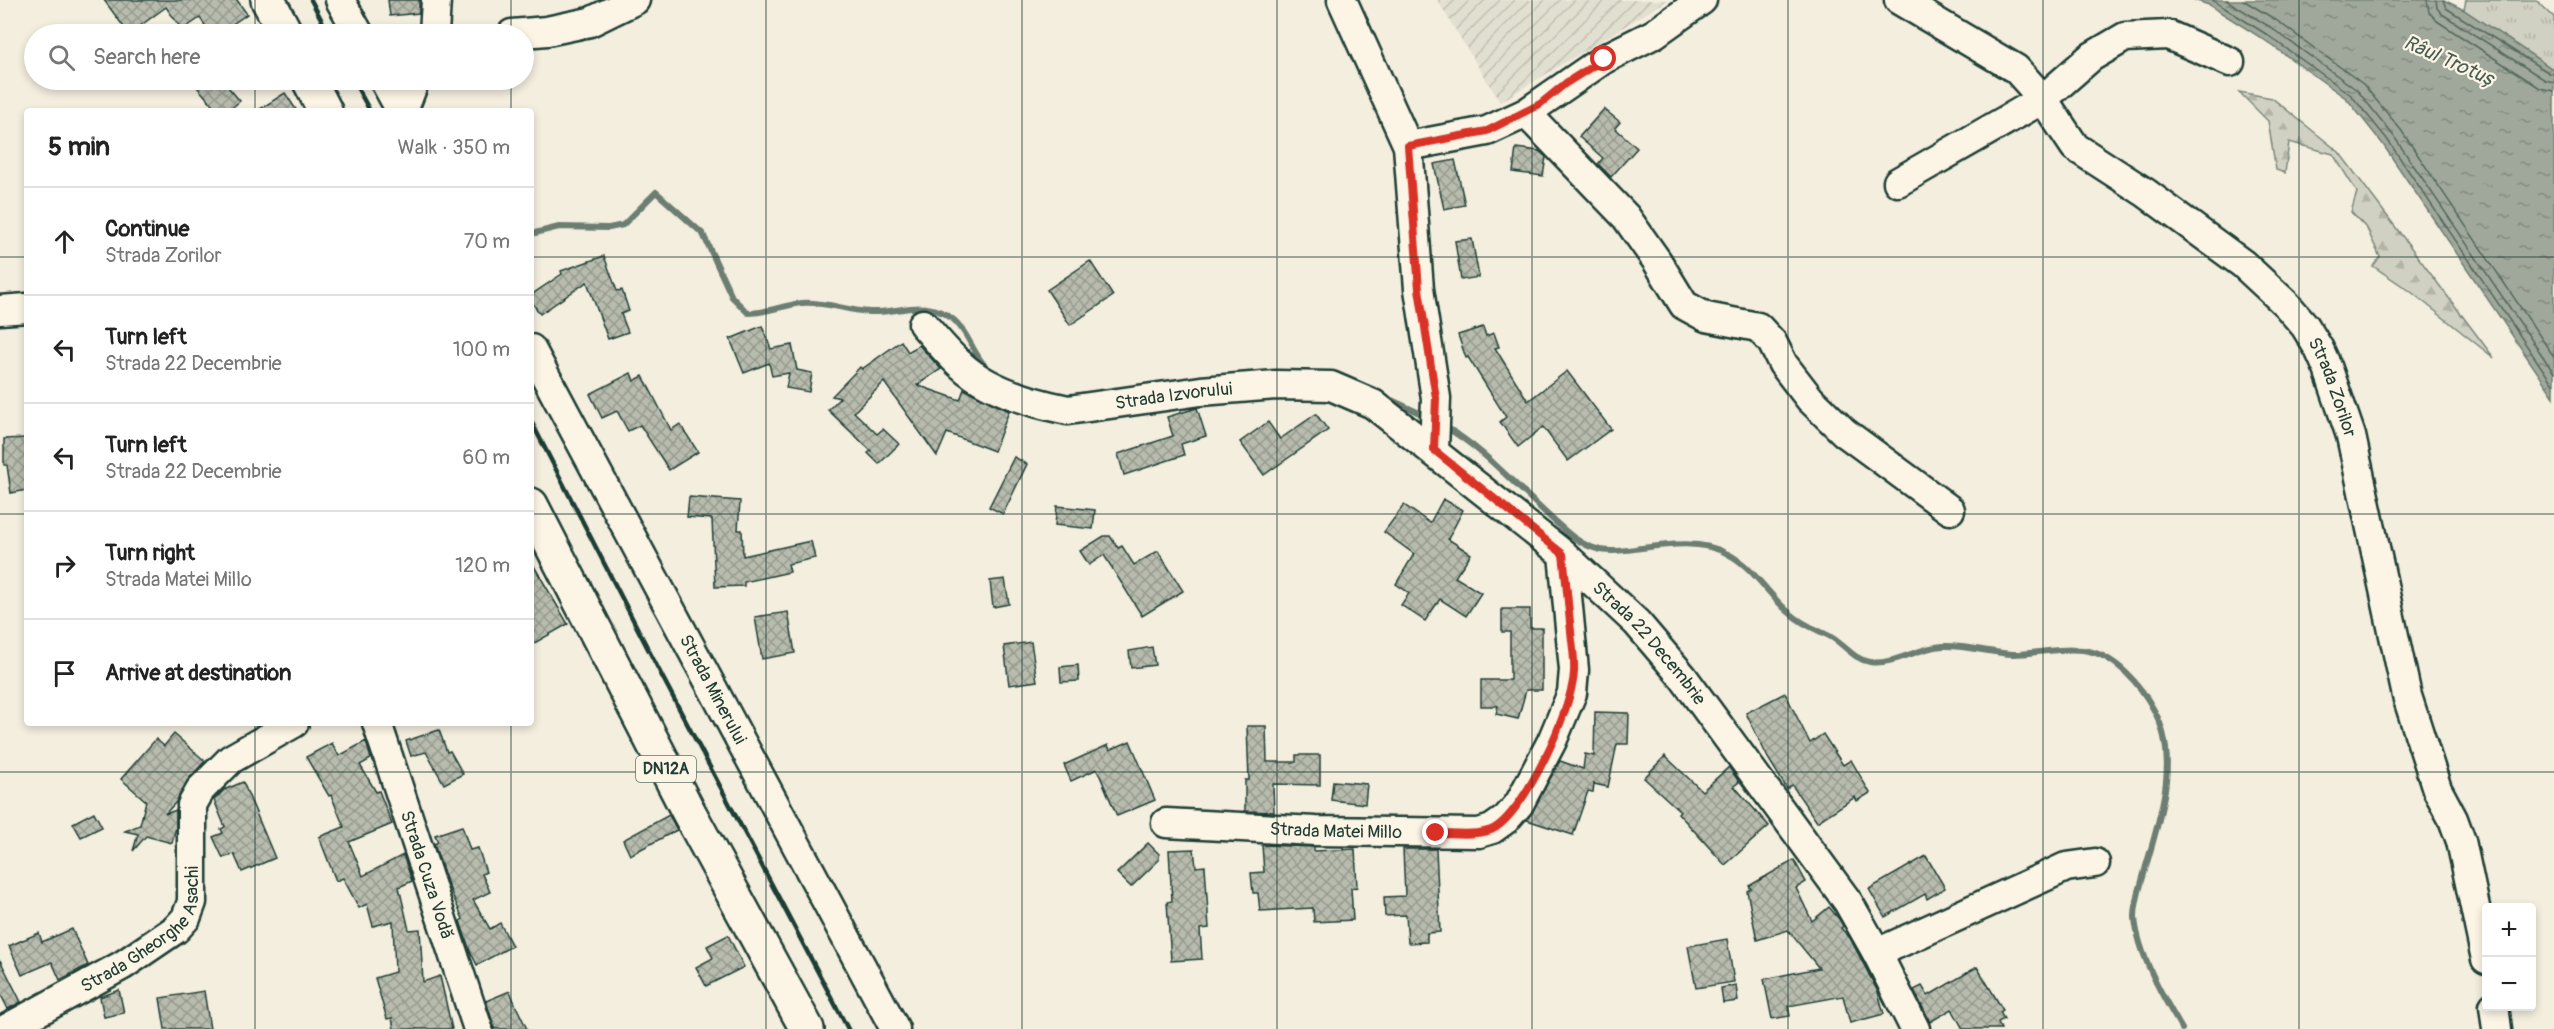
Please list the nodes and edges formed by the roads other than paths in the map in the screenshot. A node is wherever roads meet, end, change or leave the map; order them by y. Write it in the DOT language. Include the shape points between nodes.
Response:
graph roads {
  1 [pos="268,0"];
  2 [pos="340,0"];
  3 [pos="436,0"];
  4 [pos="635,0"];
  5 [pos="1342,0"];
  6 [pos="1702,0"];
  7 [pos="1899,0"];
  8 [pos="281,24"];
  9 [pos="353,24"];
  10 [pos="435,24"];
  11 [pos="534,32"];
  12 [pos="2230,62"];
  13 [pos="314,90"];
  14 [pos="390,90"];
  15 [pos="411,90"];
  16 [pos="2043,99"];
  17 [pos="323,108"];
  18 [pos="400,108"];
  19 [pos="403,108"];
  20 [pos="1526,113"];
  21 [pos="1408,146"];
  22 [pos="1898,182"];
  23 [pos="24,308"];
  24 [pos="0,310"];
  25 [pos="923,324"];
  26 [pos="534,355"];
  27 [pos="1434,431"];
  28 [pos="1950,510"];
  29 [pos="534,511"];
  30 [pos="1563,554"];
  31 [pos="289,726"];
  32 [pos="378,726"];
  33 [pos="1166,824"];
  34 [pos="2095,863"];
  35 [pos="1877,952"];
  36 [pos="2487,957"];
  37 [pos="2495,1011"];
  38 [pos="6,1029"];
  39 [pos="478,1029"];
  40 [pos="807,1029"];
  41 [pos="895,1029"];
  42 [pos="1915,1029"];
  43 [pos="2497,1029"];
  1 -- 8 [label="main road"];
  2 -- 9 [label="street"];
  3 -- 10 [label="street"];
  4 -- 11 [label="street" via="590,21"];
  5 -- 21 [label="street"];
  6 -- 20 [label="street" via="1654,34 1585,71"];
  7 -- 16 [label="street, Strada Zorilor" via="2016,69"];
  12 -- 16 [label="street" via="2168,35 2125,37 2091,57"];
  13 -- 17 [label="main road"];
  14 -- 18 [label="street"];
  15 -- 19 [label="street"];
  16 -- 22 [label="street"];
  16 -- 36 [label="street, Strada Zorilor" via="2075,147 2243,264 2286,304 2319,349 2350,436 2410,705 2437,789 2461,841"];
  20 -- 21 [label="street" via="1487,131"];
  20 -- 28 [label="street" via="1626,217 1684,305 1706,317 1758,327 1810,399 1844,432"];
  21 -- 27 [label="street" via="1419,289 1436,398"];
  23 -- 24 [label="street"];
  25 -- 27 [label="street, Strada Izvorului" via="962,367 994,386 1047,406 1068,410 1202,391 1276,385 1330,386"];
  26 -- 41 [label="street, Strada Minerului"];
  27 -- 30 [label="street, Strada 22 Decembrie"];
  29 -- 40 [label="main road, DN12A" via="687,808"];
  30 -- 33 [label="street, Strada Matei Millo" via="1574,670 1572,693 1519,804 1492,829 1479,833 1315,831"];
  30 -- 35 [label="street, Strada 22 Decembrie" via="1637,623 1683,677 1827,871"];
  31 -- 38 [label="street, Strada Gheorghe Asachi" via="231,759 196,797 192,805 192,902 176,929 123,965"];
  32 -- 39 [label="street, Strada Cuza Vodă"];
  34 -- 35 [label="street" via="2066,867"];
  35 -- 42 [label="street, Strada 22 Decembrie"];
  37 -- 43 [label="street"];
}
